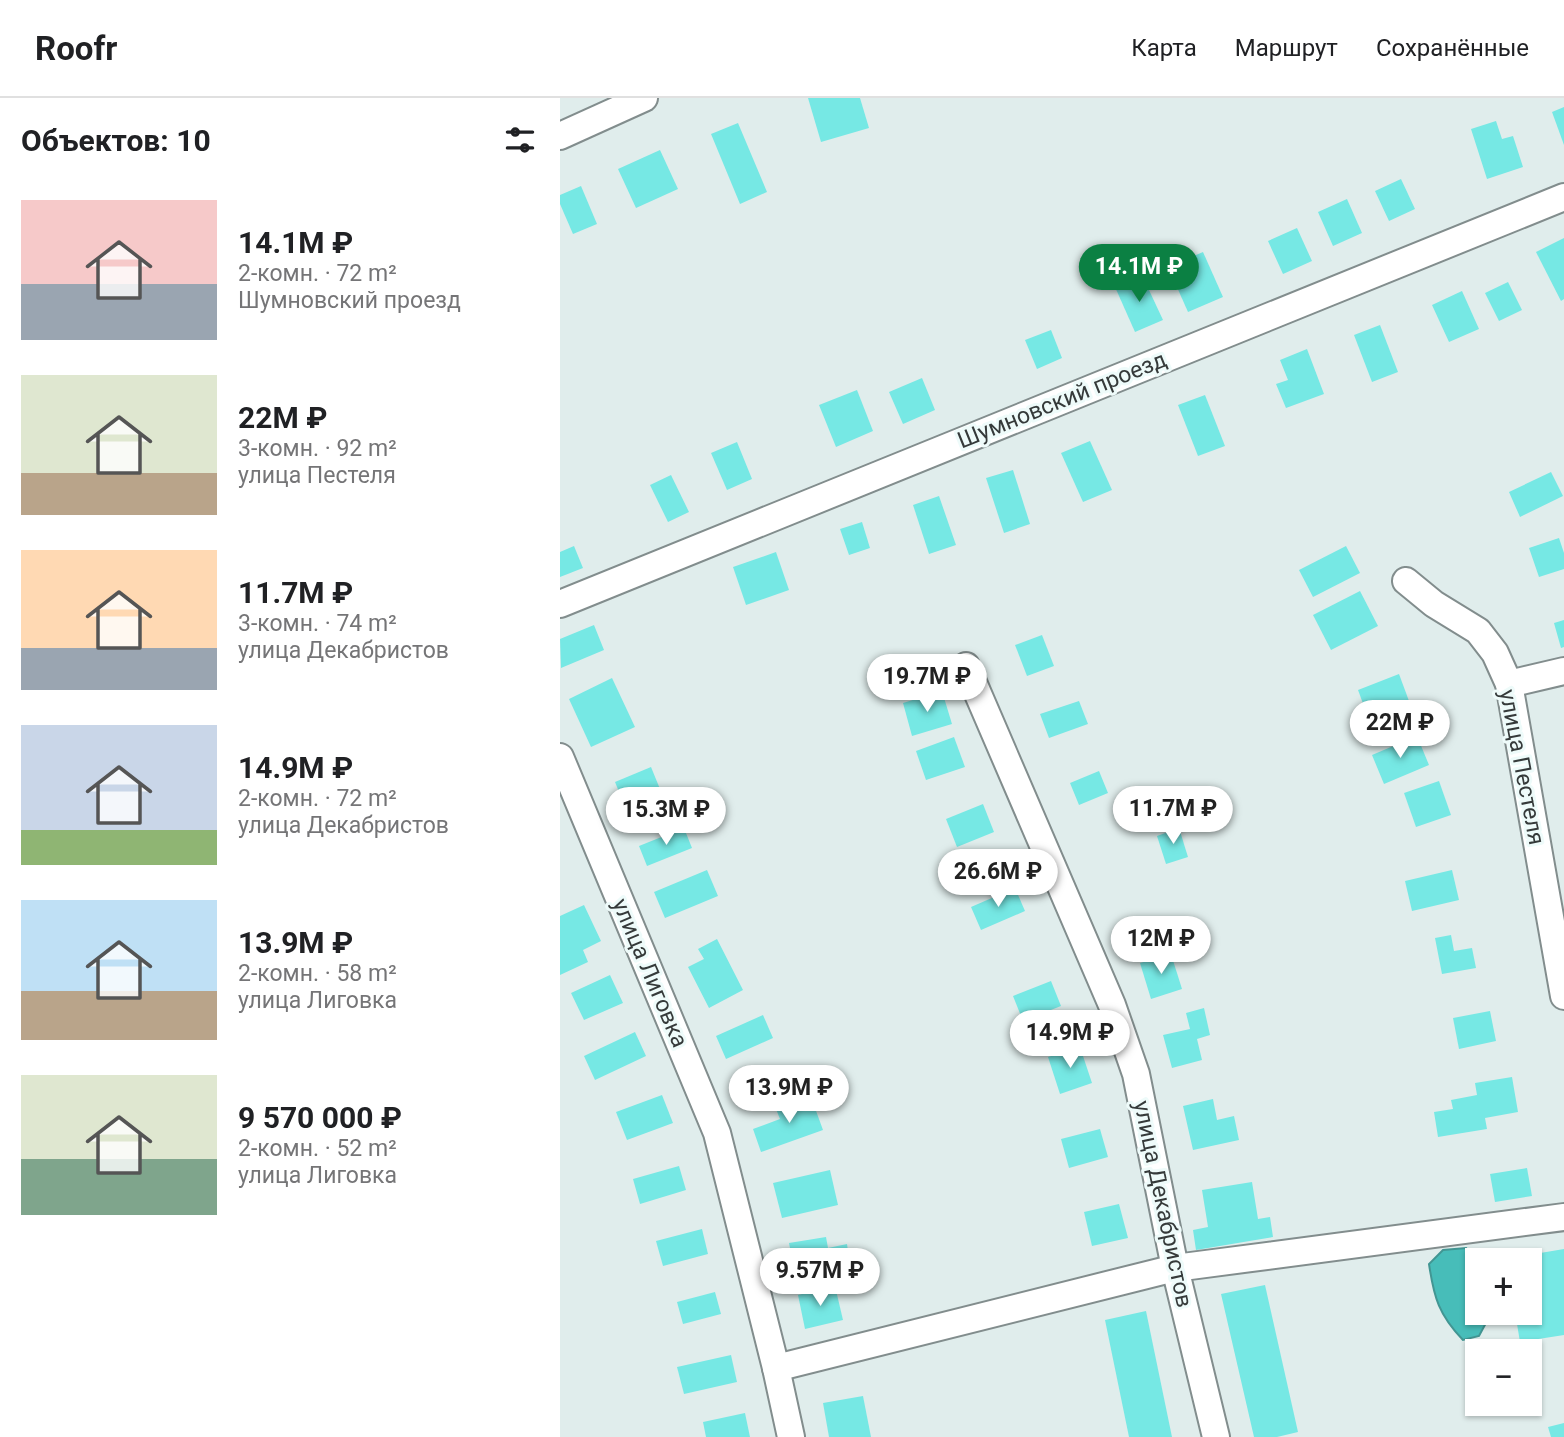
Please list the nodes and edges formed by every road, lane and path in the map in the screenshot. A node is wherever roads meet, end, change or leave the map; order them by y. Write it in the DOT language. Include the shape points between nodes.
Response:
graph roads {
  1 [pos="644,98"];
  2 [pos="560,136"];
  3 [pos="1564,197"];
  4 [pos="1406,581"];
  5 [pos="560,604"];
  6 [pos="966,666"];
  7 [pos="1564,671"];
  8 [pos="1508,684"];
  9 [pos="560,757"];
  10 [pos="1564,996"];
  11 [pos="1564,1217"];
  12 [pos="1175,1268"];
  13 [pos="776,1368"];
  14 [pos="790,1437"];
  15 [pos="1216,1437"];
  1 -- 2 [label="street"];
  3 -- 5 [label="street, Шумновский проезд"];
  4 -- 8 [label="street, улица Пестеля" via="1478,631"];
  6 -- 12 [label="street, улица Декабристов" via="1116,1016 1136,1074"];
  7 -- 8 [label="street"];
  8 -- 10 [label="street, улица Пестеля"];
  9 -- 13 [label="street, улица Лиговка" via="717,1133"];
  11 -- 12 [label="street"];
  12 -- 13 [label="street"];
  12 -- 15 [label="street, улица Декабристов"];
  13 -- 14 [label="street, улица Лиговка"];
}
